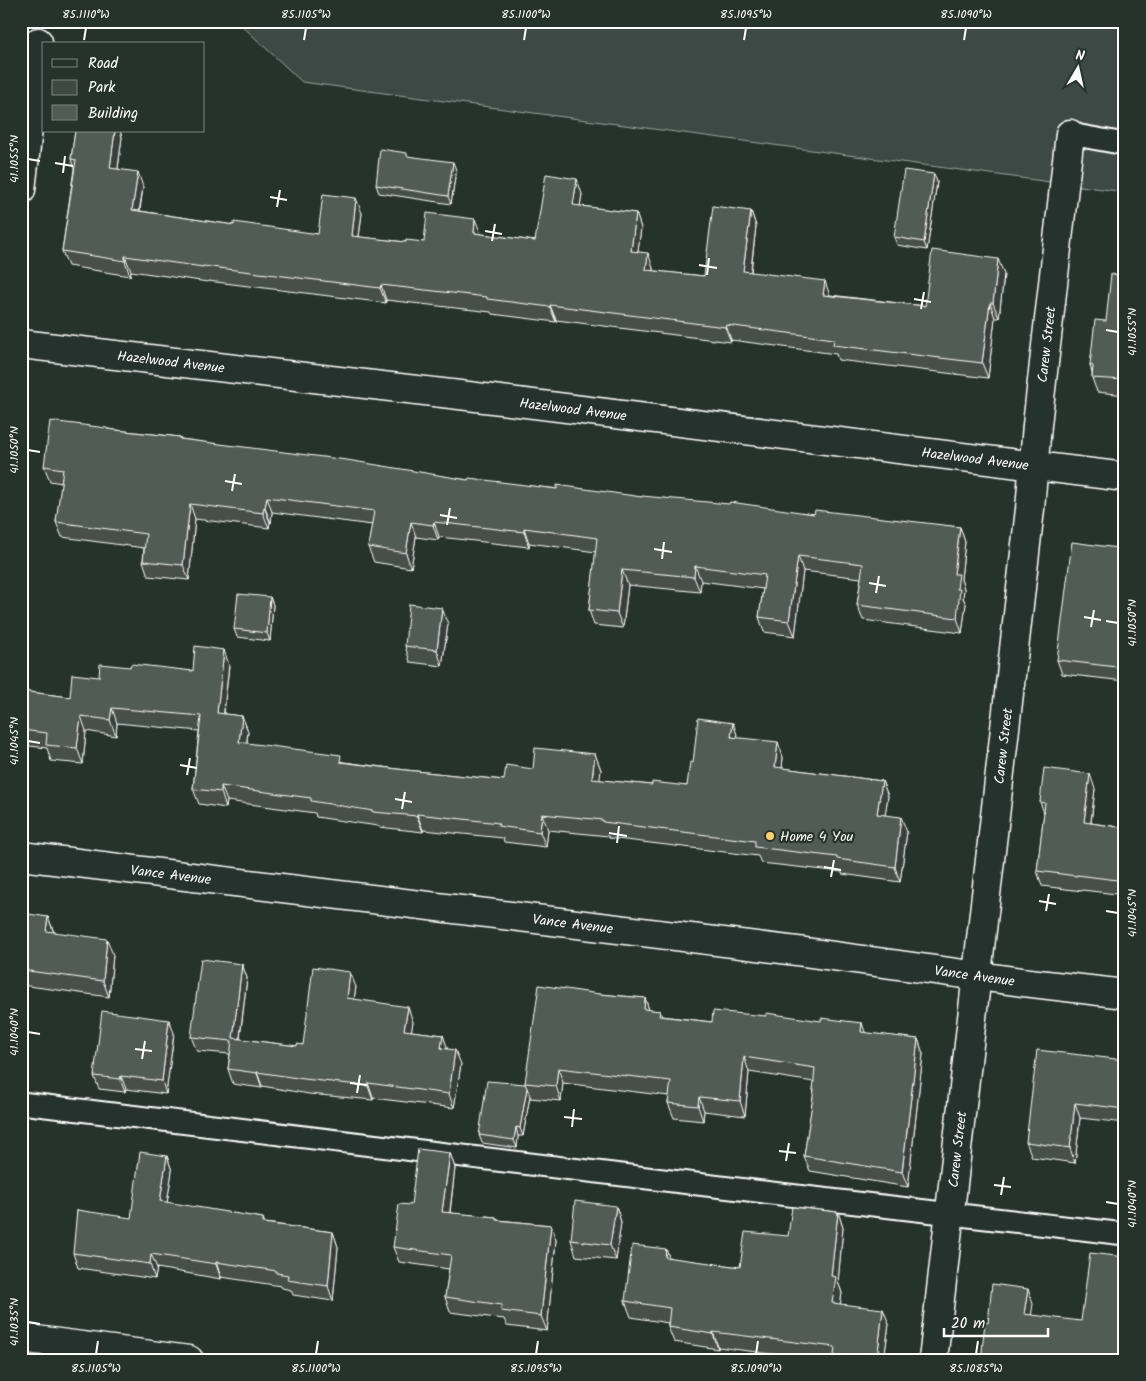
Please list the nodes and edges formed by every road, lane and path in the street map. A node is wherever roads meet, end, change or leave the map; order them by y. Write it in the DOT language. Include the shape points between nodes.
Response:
graph roads {
  1 [pos="38,42"];
  2 [pos="1070,134"];
  3 [pos="1125,144"];
  4 [pos="21,190"];
  5 [pos="21,344"];
  6 [pos="1034,466"];
  7 [pos="1125,477"];
  8 [pos="21,856"];
  9 [pos="977,975"];
  10 [pos="1125,994"];
  11 [pos="21,1102"];
  12 [pos="950,1214"];
  13 [pos="1125,1234"];
  14 [pos="21,1338"];
  15 [pos="189,1360"];
  16 [pos="933,1360"];
  1 -- 4 [label="street"];
  2 -- 3 [label="lane"];
  2 -- 6 [label="street, Carew Street"];
  5 -- 6 [label="street, Hazelwood Avenue"];
  6 -- 7 [label="street, Hazelwood Avenue"];
  6 -- 9 [label="street, Carew Street"];
  8 -- 9 [label="street, Vance Avenue"];
  9 -- 10 [label="street, Vance Avenue"];
  9 -- 12 [label="street, Carew Street"];
  11 -- 12 [label="lane"];
  12 -- 13 [label="lane"];
  12 -- 16 [label="street, Carew Street"];
  14 -- 15 [label="street"];
}
